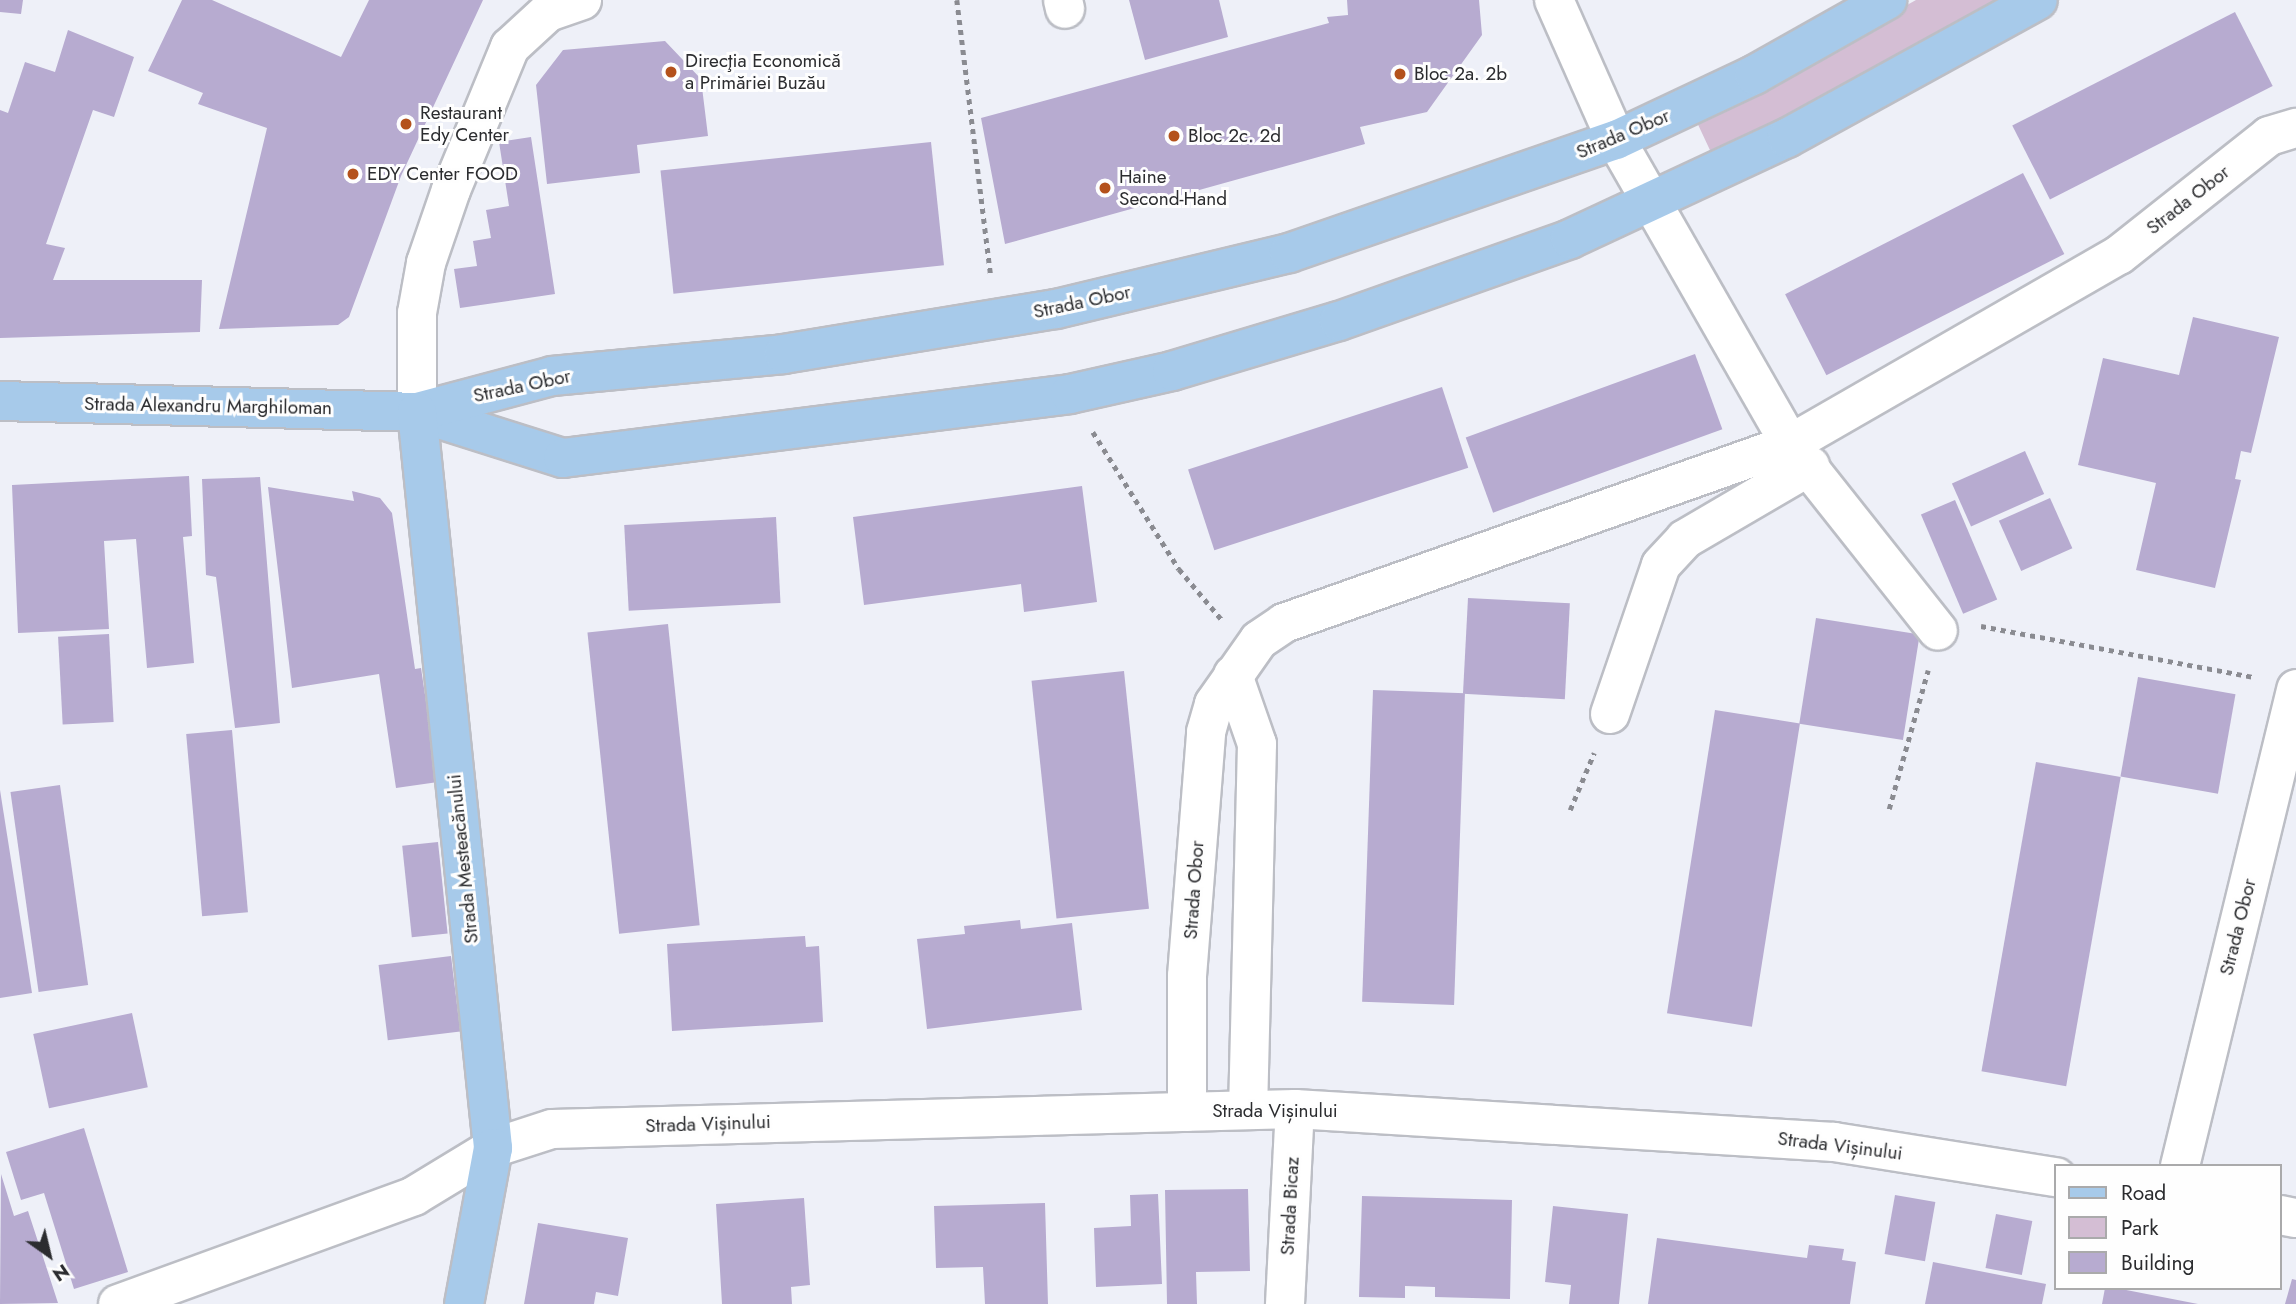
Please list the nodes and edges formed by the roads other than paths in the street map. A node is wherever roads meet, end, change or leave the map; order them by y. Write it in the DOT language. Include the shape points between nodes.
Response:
graph roads {
  1 [pos="582,0"];
  2 [pos="1554,0"];
  3 [pos="1887,0"];
  4 [pos="2038,0"];
  5 [pos="2296,128"];
  6 [pos="1616,140"];
  7 [pos="1655,202"];
  8 [pos="0,401"];
  9 [pos="417,412"];
  10 [pos="1800,455"];
  11 [pos="1938,631"];
  12 [pos="1240,663"];
  13 [pos="2283,684"];
  14 [pos="1610,714"];
  15 [pos="1295,1109"];
  16 [pos="1248,1110"];
  17 [pos="1187,1112"];
  18 [pos="493,1148"];
  19 [pos="2180,1164"];
  20 [pos="2054,1177"];
  21 [pos="118,1304"];
  22 [pos="464,1304"];
  23 [pos="1285,1304"];
  1 -- 9 [label="street" via="548,12 510,47 451,191 426,263 417,313"];
  2 -- 6 [label="street"];
  3 -- 6 [label="main road, Strada Obor" via="1754,75"];
  4 -- 7 [label="main road, Strada Obor" via="1787,138"];
  5 -- 10 [label="street, Strada Obor" via="2269,136 2119,255"];
  6 -- 7 [label="street"];
  6 -- 9 [label="main road, Strada Obor" via="1289,253 1056,309 784,354 552,376"];
  7 -- 9 [label="main road, Strada Obor" via="1570,239 1339,321 1172,371 1070,394 563,458"];
  7 -- 10 [label="street"];
  8 -- 9 [label="main road, Strada Alexandru Marghiloman"];
  9 -- 18 [label="main road, Strada Mesteacănului"];
  10 -- 11 [label="street"];
  10 -- 12 [label="street, Strada Obor" via="1283,623"];
  10 -- 14 [label="street" via="1685,539 1661,565"];
  12 -- 16 [label="street" via="1257,744"];
  12 -- 17 [label="street, Strada Obor" via="1214,704 1206,732 1187,976"];
  13 -- 19 [label="street, Strada Obor"];
  15 -- 16 [label="street, Strada Vișinului"];
  15 -- 20 [label="street, Strada Vișinului" via="1834,1142"];
  15 -- 23 [label="street, Strada Bicaz"];
  16 -- 17 [label="street, Strada Vișinului"];
  17 -- 18 [label="street, Strada Vișinului" via="552,1129"];
  18 -- 21 [label="street, Strada Vișinului" via="414,1196"];
  18 -- 22 [label="main road, Strada Mesteacănului"];
}
